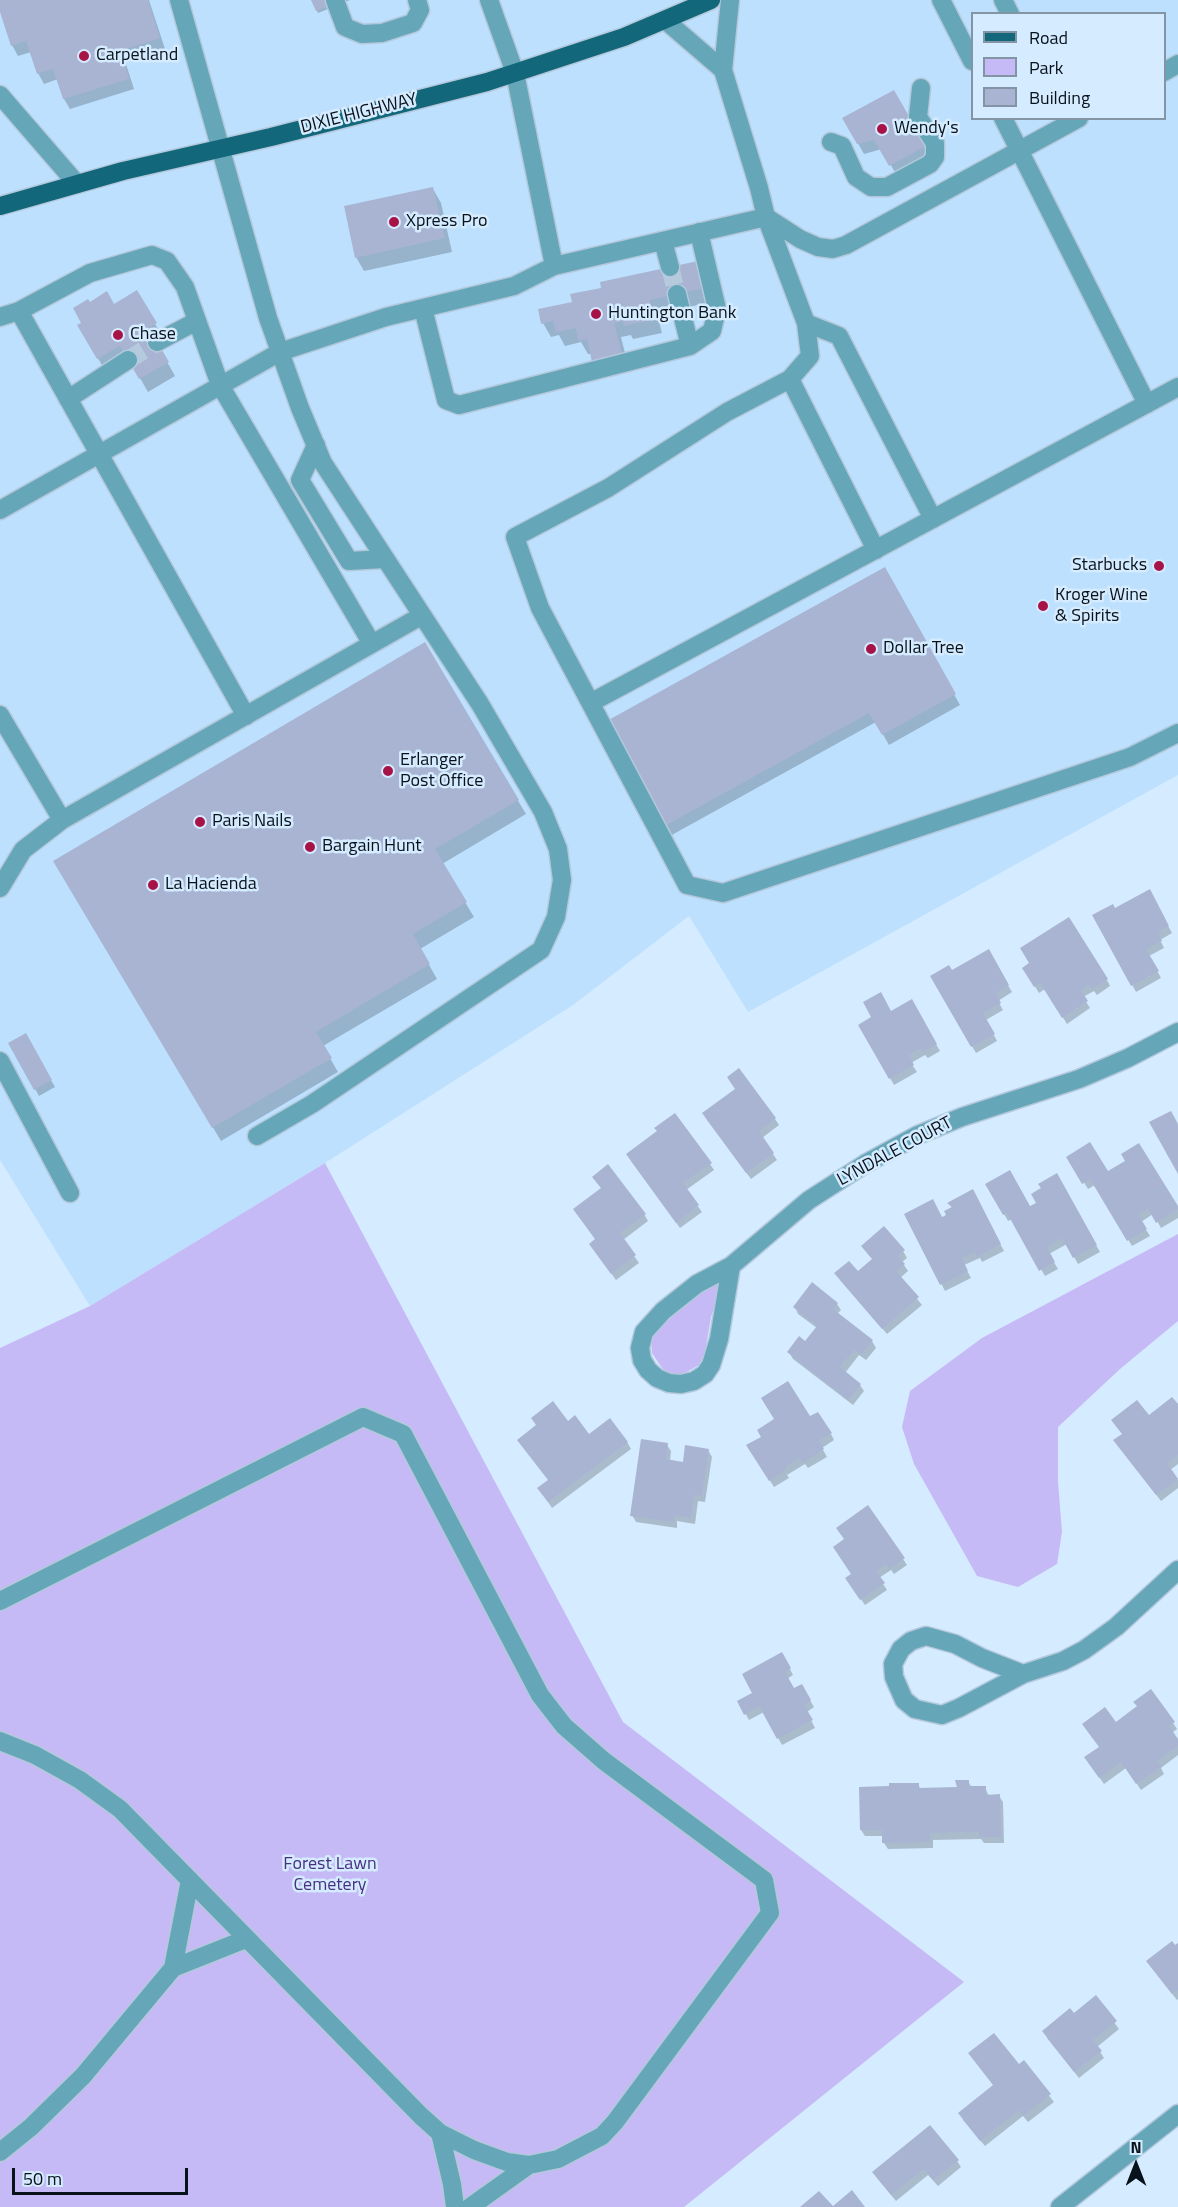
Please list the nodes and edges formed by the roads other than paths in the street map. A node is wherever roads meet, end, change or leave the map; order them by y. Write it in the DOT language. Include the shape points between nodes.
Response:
graph roads {
  1 [pos="179,0"];
  2 [pos="335,0"];
  3 [pos="417,0"];
  4 [pos="489,0"];
  5 [pos="711,0"];
  6 [pos="730,0"];
  7 [pos="941,0"];
  8 [pos="665,20"];
  9 [pos="971,59"];
  10 [pos="723,70"];
  11 [pos="515,73"];
  12 [pos="921,88"];
  13 [pos="0,95"];
  14 [pos="1004,120"];
  15 [pos="1072,120"];
  16 [pos="831,142"];
  17 [pos="221,149"];
  18 [pos="1019,151"];
  19 [pos="77,184"];
  20 [pos="0,206"];
  21 [pos="766,217"];
  22 [pos="699,232"];
  23 [pos="663,241"];
  24 [pos="554,266"];
  25 [pos="670,267"];
  26 [pos="677,294"];
  27 [pos="423,308"];
  28 [pos="19,311"];
  29 [pos="0,317"];
  30 [pos="197,321"];
  31 [pos="806,323"];
  32 [pos="158,342"];
  33 [pos="690,346"];
  34 [pos="280,352"];
  35 [pos="128,360"];
  36 [pos="790,379"];
  37 [pos="220,385"];
  38 [pos="1178,387"];
  39 [pos="68,399"];
  40 [pos="1147,404"];
  41 [pos="316,445"];
  42 [pos="99,454"];
  43 [pos="0,510"];
  44 [pos="933,519"];
  45 [pos="876,550"];
  46 [pos="384,559"];
  47 [pos="421,616"];
  48 [pos="372,644"];
  49 [pos="592,702"];
  50 [pos="0,715"];
  51 [pos="246,716"];
  52 [pos="1178,734"];
  53 [pos="62,820"];
  54 [pos="0,888"];
  55 [pos="1178,1032"];
  56 [pos="0,1061"];
  57 [pos="257,1136"];
  58 [pos="70,1193"];
  59 [pos="731,1266"];
  60 [pos="1178,1570"];
  61 [pos="0,1601"];
  62 [pos="1023,1674"];
  63 [pos="0,1741"];
  64 [pos="190,1880"];
  65 [pos="246,1939"];
  66 [pos="173,1968"];
  67 [pos="1178,2114"];
  68 [pos="440,2133"];
  69 [pos="0,2151"];
  70 [pos="529,2165"];
  71 [pos="455,2207"];
  72 [pos="470,2207"];
  73 [pos="1060,2207"];
  1 -- 17 [label="street"];
  2 -- 3 [label="street" via="345,27 362,34 382,33 412,23 420,10"];
  4 -- 11 [label="street"];
  5 -- 8 [label="main road, DIXIE HIGHWAY"];
  6 -- 10 [label="street"];
  7 -- 9 [label="street"];
  8 -- 10 [label="street"];
  8 -- 11 [label="main road, DIXIE HIGHWAY"];
  10 -- 21 [label="street"];
  11 -- 17 [label="main road, DIXIE HIGHWAY"];
  11 -- 24 [label="street"];
  12 -- 16 [label="street" via="918,117 935,143 935,158 930,164 887,187 871,187 856,177 842,146"];
  13 -- 19 [label="street"];
  14 -- 18 [label="street"];
  15 -- 18 [label="street"];
  17 -- 19 [label="main road, DIXIE HIGHWAY"];
  17 -- 34 [label="street"];
  18 -- 21 [label="street" via="833,249 800,239"];
  18 -- 40 [label="street"];
  19 -- 20 [label="main road, DIXIE HIGHWAY"];
  21 -- 22 [label="street"];
  21 -- 31 [label="street"];
  22 -- 23 [label="street"];
  22 -- 33 [label="street" via="717,309 712,331"];
  23 -- 24 [label="street"];
  23 -- 25 [label="street"];
  24 -- 27 [label="street" via="514,286"];
  26 -- 33 [label="street"];
  27 -- 33 [label="street" via="446,400 459,405"];
  27 -- 34 [label="street"];
  28 -- 29 [label="street"];
  28 -- 30 [label="street" via="90,273 152,255 166,261 185,287"];
  28 -- 39 [label="street"];
  30 -- 32 [label="street"];
  30 -- 37 [label="street"];
  31 -- 36 [label="street" via="810,356"];
  31 -- 44 [label="street" via="840,336"];
  34 -- 37 [label="street"];
  34 -- 41 [label="street"];
  35 -- 39 [label="street"];
  36 -- 45 [label="street"];
  36 -- 49 [label="street" via="727,412 608,488 515,537 540,608"];
  37 -- 42 [label="street"];
  37 -- 48 [label="street"];
  38 -- 40 [label="street"];
  39 -- 42 [label="street"];
  40 -- 44 [label="street"];
  41 -- 46 [label="street" via="323,463"];
  41 -- 46 [label="street" via="300,480 349,561"];
  42 -- 43 [label="street"];
  42 -- 51 [label="street"];
  44 -- 45 [label="street"];
  45 -- 49 [label="street"];
  46 -- 47 [label="street"];
  47 -- 48 [label="street"];
  47 -- 57 [label="street" via="480,704 543,812 558,849 562,880 556,917 541,950 312,1104"];
  48 -- 51 [label="street"];
  49 -- 52 [label="street" via="687,885 723,893 1130,757"];
  50 -- 53 [label="street"];
  51 -- 53 [label="street"];
  53 -- 54 [label="street" via="23,850"];
  55 -- 59 [label="street, LYNDALE COURT" via="1078,1079 918,1135 809,1200"];
  56 -- 58 [label="street"];
  59 -- 59 [label="street, LYNDALE COURT" via="697,1284 644,1332 642,1360 657,1378 681,1384 694,1381 711,1365"];
  60 -- 62 [label="street" via="1116,1627 1084,1650"];
  61 -- 70 [label="street" via="363,1417 404,1434 540,1695 564,1725 604,1761 764,1880 770,1914 602,2136 558,2159"];
  62 -- 62 [label="street" via="955,1644 926,1636 901,1649 892,1664 904,1700 915,1709 942,1715"];
  63 -- 64 [label="street" via="80,1780 120,1809"];
  64 -- 65 [label="street"];
  64 -- 66 [label="street"];
  65 -- 66 [label="street"];
  65 -- 68 [label="street"];
  66 -- 69 [label="street" via="83,2076"];
  67 -- 73 [label="street"];
  68 -- 70 [label="street" via="507,2162"];
  68 -- 71 [label="street"];
  70 -- 72 [label="street"];
}
